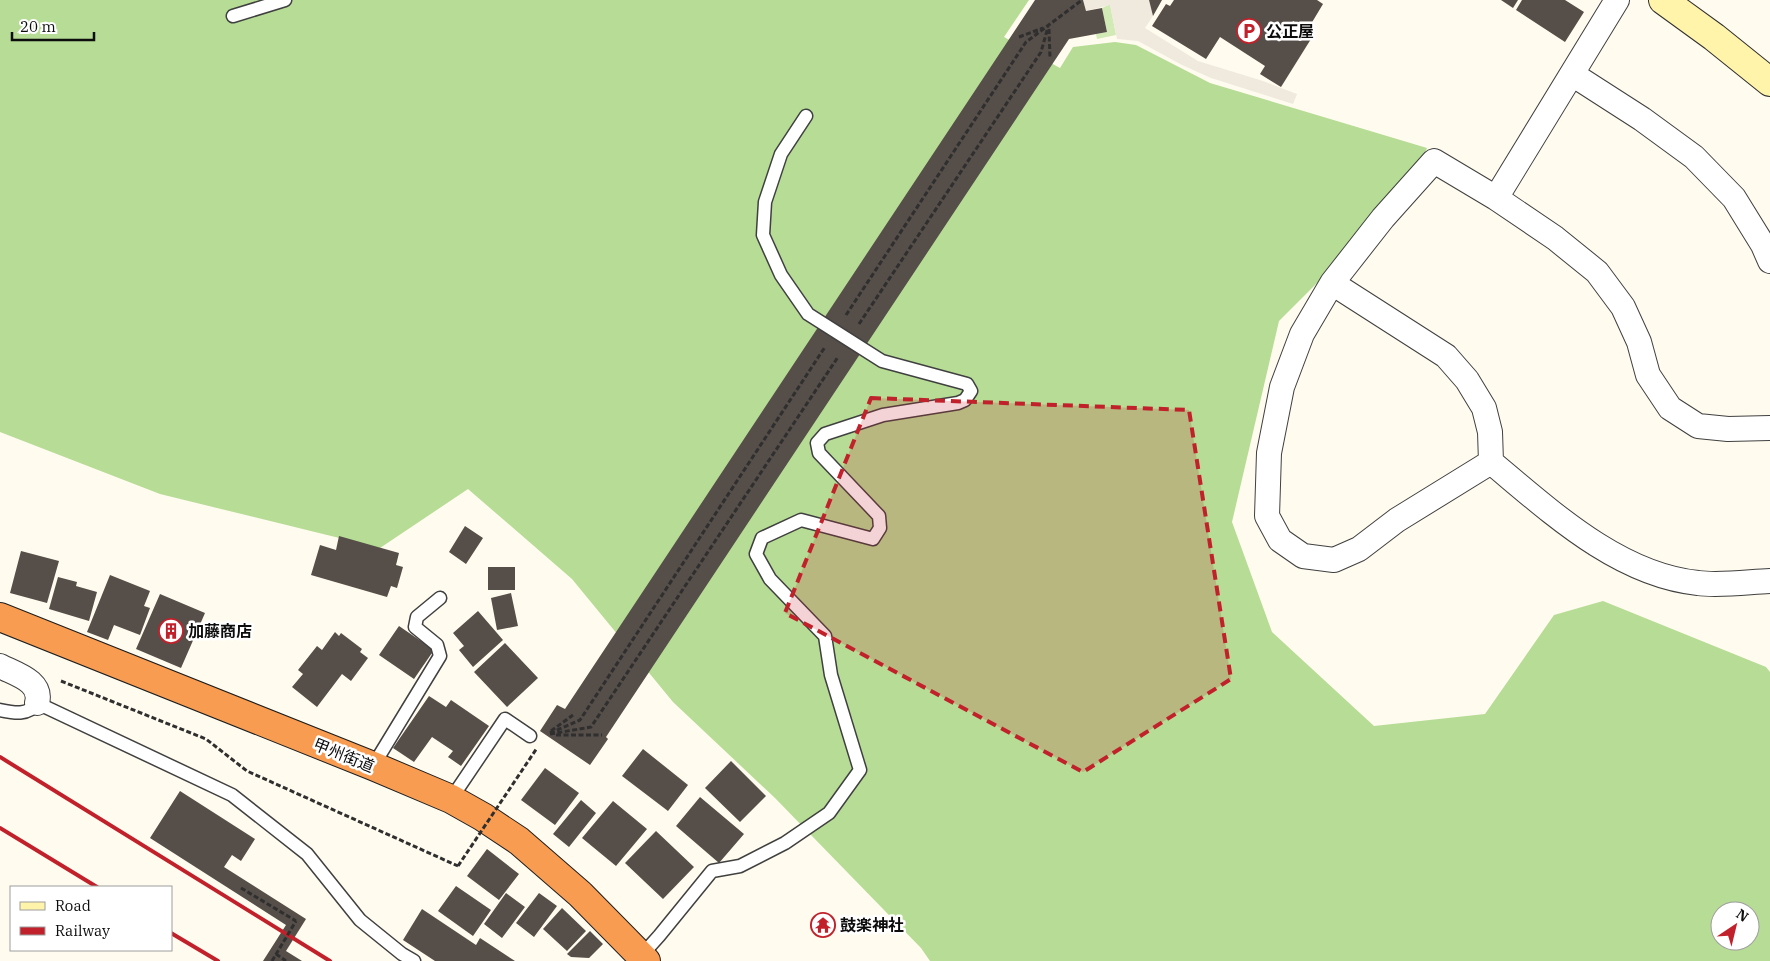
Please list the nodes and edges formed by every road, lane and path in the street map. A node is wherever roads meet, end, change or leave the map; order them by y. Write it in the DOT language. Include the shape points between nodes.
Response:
graph roads {
  1 [pos="285,0"];
  2 [pos="1082,0"];
  3 [pos="1617,0"];
  4 [pos="1664,0"];
  5 [pos="233,16"];
  6 [pos="1048,26"];
  7 [pos="1019,37"];
  8 [pos="1050,58"];
  9 [pos="1572,74"];
  10 [pos="1770,82"];
  11 [pos="806,116"];
  12 [pos="1496,198"];
  13 [pos="1770,261"];
  14 [pos="1332,283"];
  15 [pos="841,323"];
  16 [pos="854,332"];
  17 [pos="830,340"];
  18 [pos="838,357"];
  19 [pos="1770,428"];
  20 [pos="1491,462"];
  21 [pos="1770,581"];
  22 [pos="440,598"];
  23 [pos="0,617"];
  24 [pos="0,666"];
  25 [pos="35,693"];
  26 [pos="0,710"];
  27 [pos="572,715"];
  28 [pos="545,735"];
  29 [pos="602,735"];
  30 [pos="530,736"];
  31 [pos="537,748"];
  32 [pos="373,766"];
  33 [pos="451,799"];
  34 [pos="241,888"];
  35 [pos="276,954"];
  36 [pos="644,959"];
  37 [pos="272,961"];
  38 [pos="286,961"];
  39 [pos="414,961"];
  1 -- 5 [label="lane"];
  2 -- 6 [label="path"];
  3 -- 9 [label="street"];
  4 -- 10 [label="street"];
  6 -- 7 [label="path"];
  6 -- 8 [label="path"];
  6 -- 15 [label="path" via="1026,42"];
  6 -- 16 [label="path" via="1040,52"];
  9 -- 12 [label="street"];
  9 -- 13 [label="street" via="1694,157 1734,198"];
  11 -- 36 [label="lane" via="781,154 765,202 763,235 781,274 808,314 882,361 967,384 971,391 965,400 958,403 883,415 825,434 817,444 820,453 878,516 880,528 873,539 801,520 762,538 756,554 770,578 826,636 831,675 860,770 829,813 785,843 740,866 712,870"];
  12 -- 14 [label="street" via="1434,161 1383,218"];
  12 -- 19 [label="street" via="1555,238 1597,272 1624,307 1648,375 1670,408 1698,426"];
  14 -- 20 [label="street" via="1446,356 1467,380 1484,408 1490,432"];
  14 -- 20 [label="street" via="1302,334 1282,387 1269,453 1267,516 1280,540 1303,556 1334,560 1359,549 1396,520"];
  17 -- 28 [label="path" via="580,720"];
  18 -- 28 [label="path" via="591,727"];
  20 -- 21 [label="street" via="1566,524 1622,558 1665,577 1699,584"];
  22 -- 32 [label="lane" via="417,617 415,627 437,645 440,656"];
  23 -- 32 [label="highway, 甲州街道"];
  24 -- 25 [label="street"];
  25 -- 26 [label="lane" via="33,709 18,714"];
  25 -- 31 [label="path, bridge" via="55,678 206,739 247,771 458,866"];
  25 -- 39 [label="lane" via="232,795 308,854 360,920"];
  27 -- 28 [label="path"];
  28 -- 29 [label="path"];
  30 -- 33 [label="lane" via="504,719"];
  32 -- 33 [label="highway, 甲州街道"];
  33 -- 36 [label="highway, 甲州街道" via="519,840 580,894"];
  34 -- 35 [label="path, bridge" via="296,921"];
  35 -- 37 [label="path, bridge"];
  35 -- 38 [label="path"];
}
